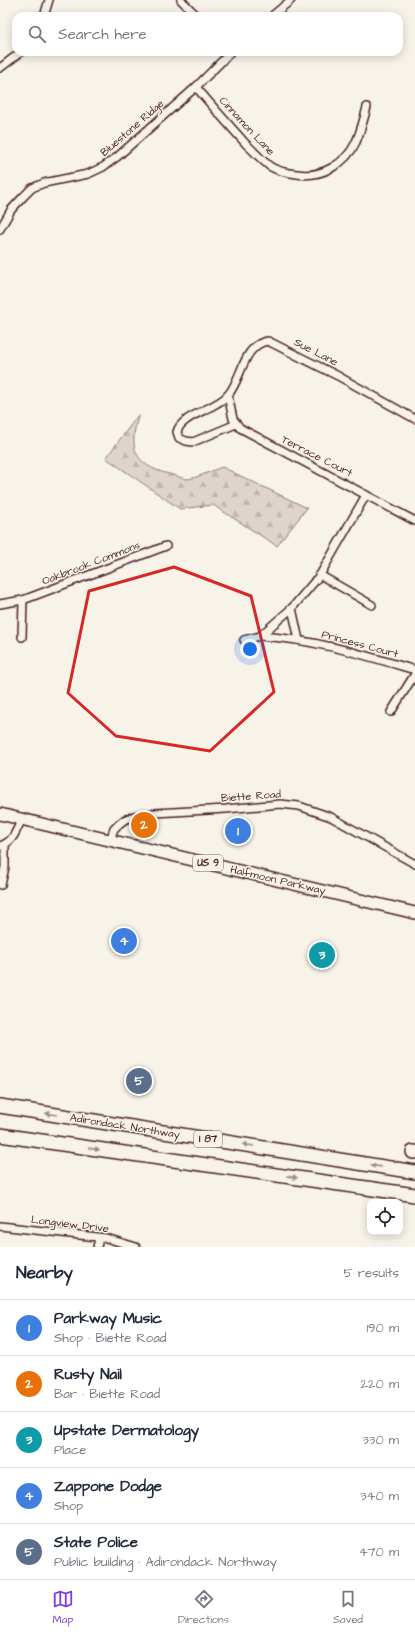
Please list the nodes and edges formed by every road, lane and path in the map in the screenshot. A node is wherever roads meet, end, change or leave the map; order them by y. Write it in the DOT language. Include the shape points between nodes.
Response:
graph roads {
  1 [pos="49,0"];
  2 [pos="181,0"];
  3 [pos="291,0"];
  4 [pos="45,12"];
  5 [pos="192,12"];
  6 [pos="277,12"];
  7 [pos="16,56"];
  8 [pos="225,56"];
  9 [pos="0,68"];
  10 [pos="196,87"];
  11 [pos="366,107"];
  12 [pos="0,229"];
  13 [pos="228,395"];
  14 [pos="415,419"];
  15 [pos="236,424"];
  16 [pos="366,495"];
  17 [pos="415,521"];
  18 [pos="166,546"];
  19 [pos="320,575"];
  20 [pos="23,600"];
  21 [pos="0,604"];
  22 [pos="372,605"];
  23 [pos="292,608"];
  24 [pos="260,636"];
  25 [pos="22,637"];
  26 [pos="244,640"];
  27 [pos="299,640"];
  28 [pos="415,670"];
  29 [pos="415,674"];
  30 [pos="391,712"];
  31 [pos="0,814"];
  32 [pos="22,819"];
  33 [pos="110,840"];
  34 [pos="2,846"];
  35 [pos="415,864"];
  36 [pos="1,885"];
  37 [pos="415,914"];
  38 [pos="0,1106"];
  39 [pos="0,1135"];
  40 [pos="415,1172"];
  41 [pos="415,1195"];
  42 [pos="0,1226"];
  43 [pos="99,1238"];
  44 [pos="97,1247"];
  45 [pos="136,1247"];
  1 -- 4 [label="street"];
  2 -- 5 [label="street"];
  3 -- 6 [label="street"];
  7 -- 9 [label="street"];
  8 -- 10 [label="street, Bluestone Ridge"];
  10 -- 11 [label="street, Cinnamon Lane" via="239,137 271,167 305,176 318,175 331,169 346,156 361,130"];
  10 -- 12 [label="street, Bluestone Ridge" via="103,167 88,174 32,188 15,206"];
  13 -- 14 [label="street, Sue Lane" via="251,350 257,344 268,341"];
  13 -- 15 [label="street"];
  13 -- 15 [label="street" via="180,424 176,432 179,438 192,442"];
  15 -- 16 [label="street, Terrace Court" via="248,433"];
  16 -- 17 [label="street, Terrace Court"];
  16 -- 19 [label="street, Princess Court"];
  18 -- 20 [label="street, Oakbrook Commons"];
  19 -- 22 [label="street"];
  19 -- 23 [label="street, Princess Court"];
  20 -- 21 [label="street, Oakbrook Commons"];
  20 -- 25 [label="street"];
  23 -- 24 [label="street, Princess Court"];
  23 -- 27 [label="street"];
  24 -- 26 [label="street, Princess Court"];
  24 -- 27 [label="street, Princess Court"];
  27 -- 28 [label="street, Princess Court" via="346,650"];
  29 -- 30 [label="street"];
  31 -- 32 [label="main road, Halfmoon Parkway / US 9"];
  32 -- 33 [label="main road, Halfmoon Parkway / US 9"];
  32 -- 34 [label="street" via="15,835"];
  33 -- 35 [label="street, Biette Road" via="119,824 134,816 280,804 298,806 331,816"];
  33 -- 37 [label="main road, Halfmoon Parkway / US 9"];
  34 -- 36 [label="street" via="5,867"];
  40 -- 38 [label="highway, Adirondack Northway / I 87, one-way"];
  39 -- 41 [label="highway, one-way"];
  42 -- 43 [label="street, Longview Drive"];
  43 -- 44 [label="street"];
  43 -- 45 [label="street, Longview Drive"];
}
